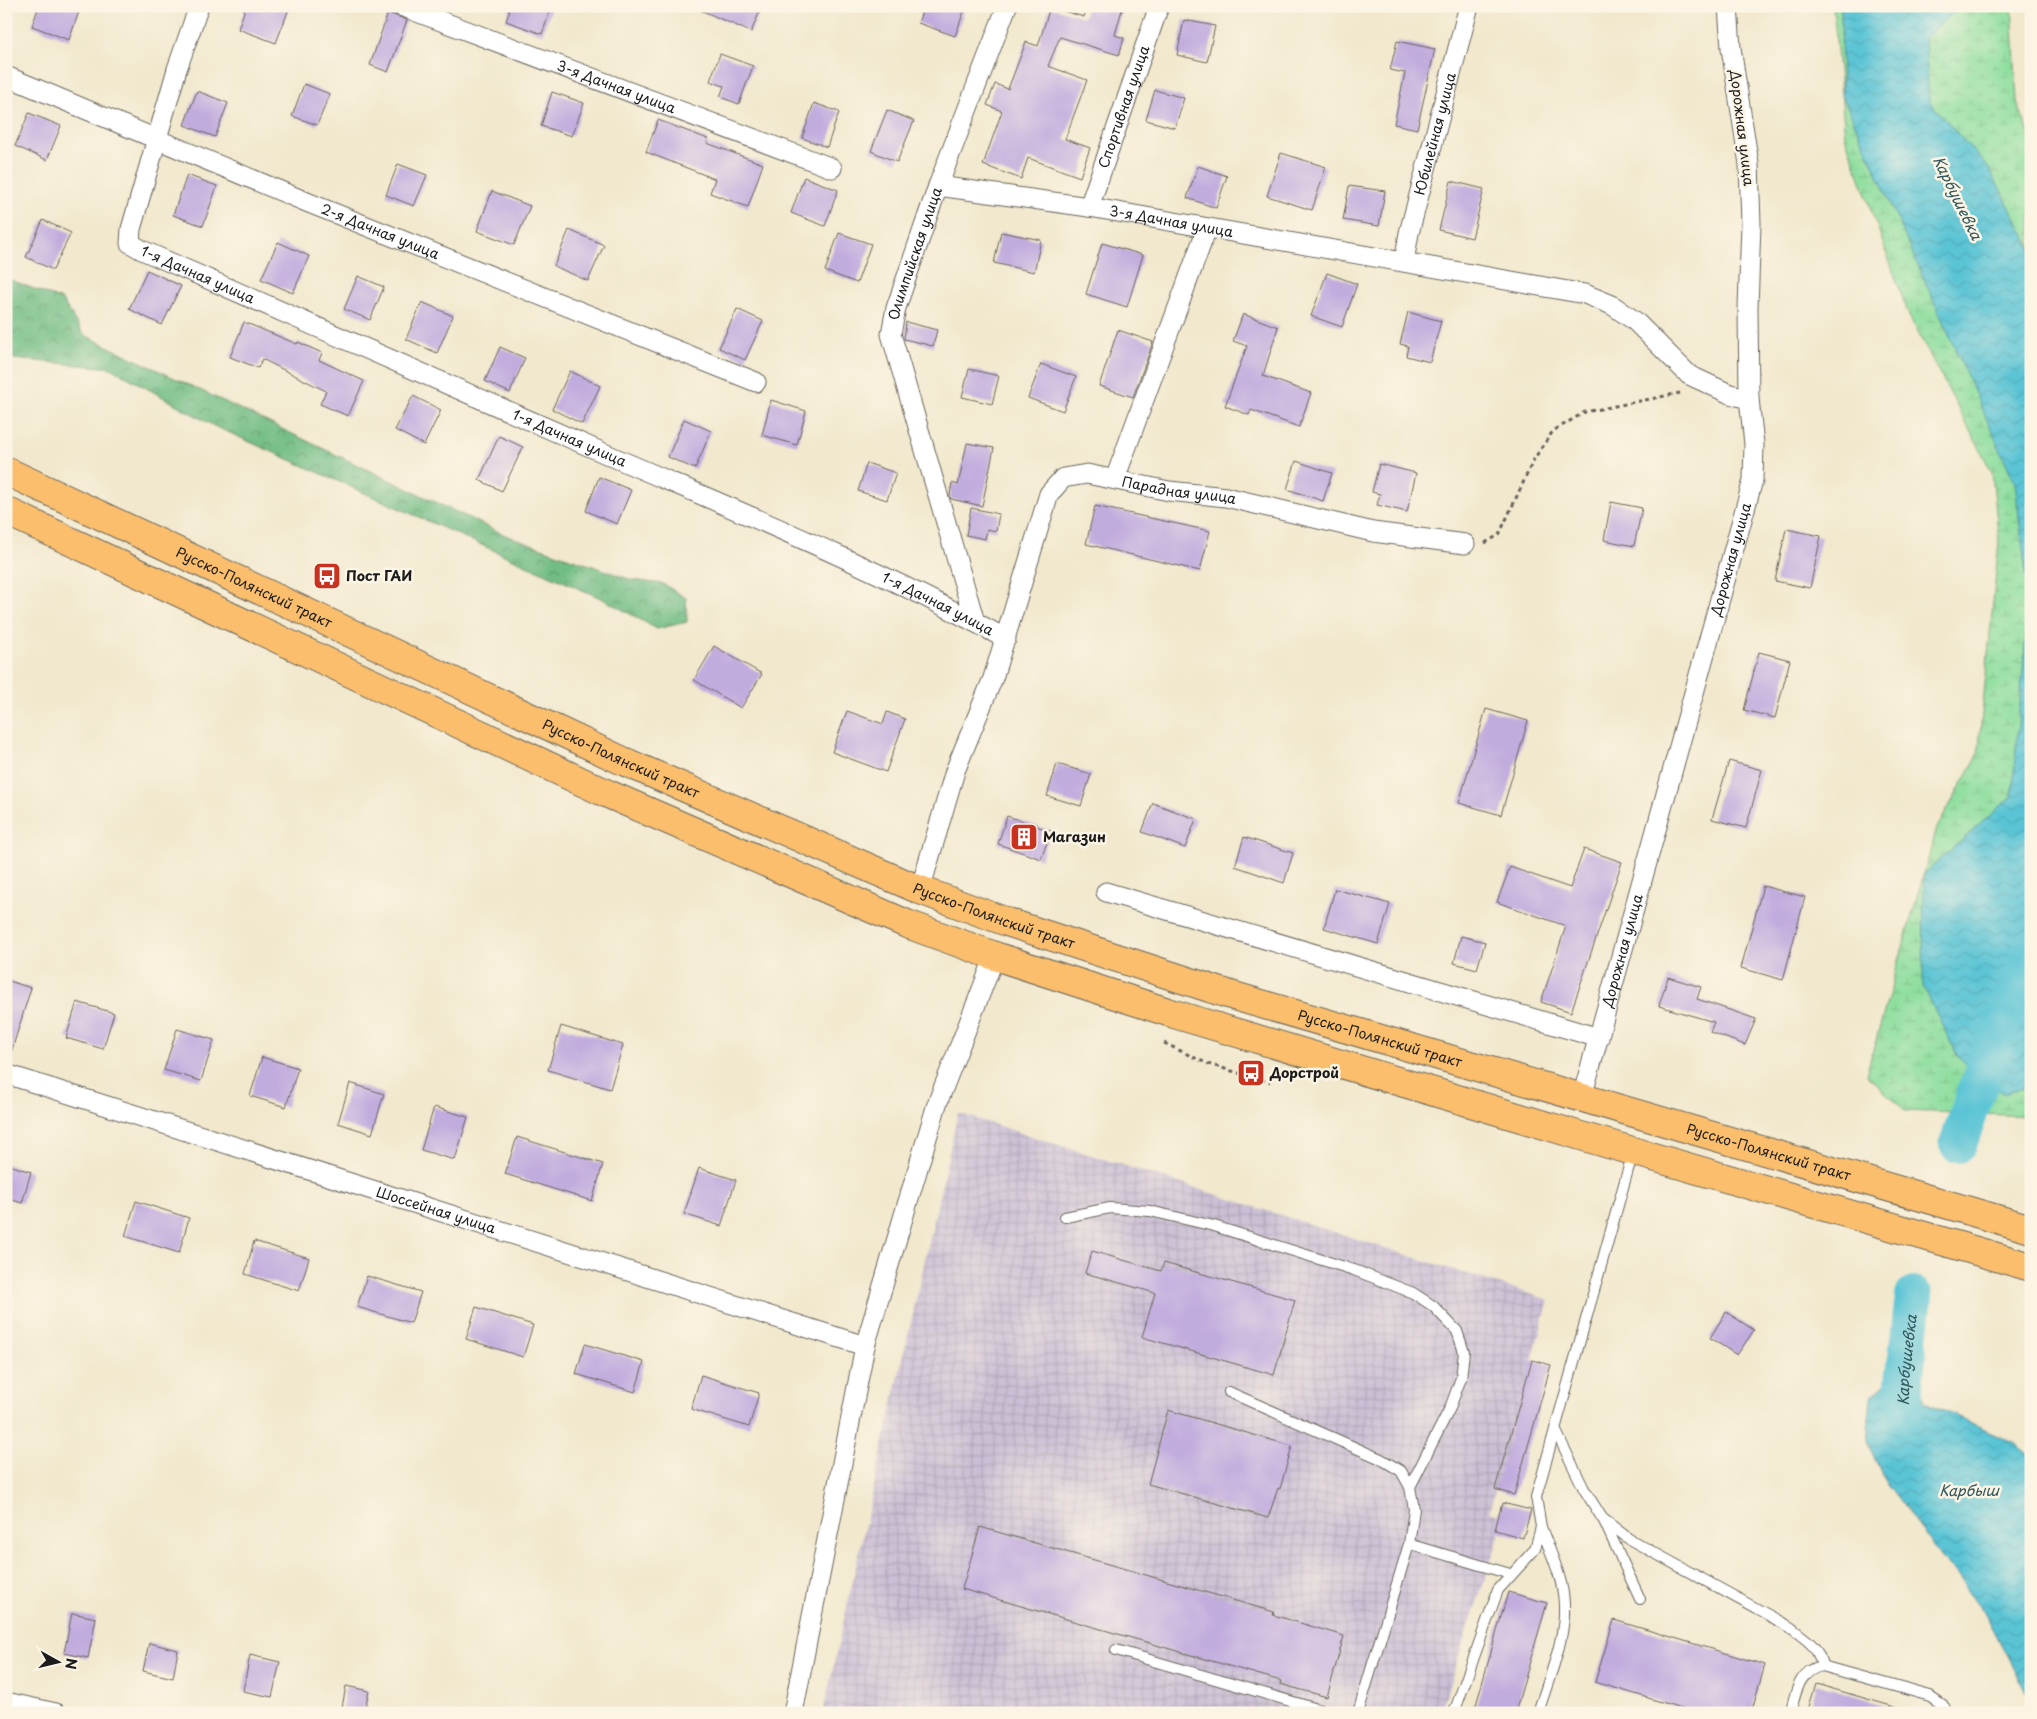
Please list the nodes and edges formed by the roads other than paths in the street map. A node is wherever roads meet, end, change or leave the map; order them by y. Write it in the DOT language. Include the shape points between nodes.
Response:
graph roads {
  1 [pos="199,6"];
  2 [pos="401,6"];
  3 [pos="1007,6"];
  4 [pos="1159,6"];
  5 [pos="1469,6"];
  6 [pos="1728,6"];
  7 [pos="6,76"];
  8 [pos="157,138"];
  9 [pos="832,168"];
  10 [pos="938,186"];
  11 [pos="1089,207"];
  12 [pos="1207,228"];
  13 [pos="1404,262"];
  14 [pos="756,382"];
  15 [pos="1749,398"];
  16 [pos="6,471"];
  17 [pos="1115,479"];
  18 [pos="6,511"];
  19 [pos="1465,544"];
  20 [pos="975,622"];
  21 [pos="1006,638"];
  22 [pos="920,890"];
  23 [pos="1106,892"];
  24 [pos="995,956"];
  25 [pos="1599,1038"];
  26 [pos="6,1074"];
  27 [pos="1582,1097"];
  28 [pos="1633,1151"];
  29 [pos="1065,1217"];
  30 [pos="2031,1229"];
  31 [pos="2031,1267"];
  32 [pos="866,1346"];
  33 [pos="1229,1392"];
  34 [pos="1555,1429"];
  35 [pos="1410,1487"];
  36 [pos="1602,1518"];
  37 [pos="1541,1527"];
  38 [pos="1409,1544"];
  39 [pos="1510,1574"];
  40 [pos="1640,1599"];
  41 [pos="1116,1650"];
  42 [pos="1822,1666"];
  43 [pos="6,1702"];
  44 [pos="56,1713"];
  45 [pos="793,1713"];
  46 [pos="1331,1713"];
  47 [pos="1358,1713"];
  48 [pos="1454,1713"];
  49 [pos="1538,1713"];
  50 [pos="1790,1713"];
  51 [pos="1946,1713"];
  1 -- 8 [label="street"];
  2 -- 9 [label="street, 3-я Дачная улица"];
  3 -- 10 [label="street, Олимпийская улица"];
  4 -- 11 [label="street, Спортивная улица"];
  5 -- 13 [label="street, Юбилейная улица" via="1413,216"];
  6 -- 15 [label="street, Дорожная улица" via="1731,48 1749,164"];
  7 -- 8 [label="street, 2-я Дачная улица"];
  8 -- 14 [label="street, 2-я Дачная улица" via="309,203"];
  8 -- 20 [label="street, 1-я Дачная улица" via="131,229 130,243 341,339 825,549"];
  10 -- 11 [label="street, 3-я Дачная улица"];
  10 -- 20 [label="street, Олимпийская улица" via="896,308 891,334"];
  11 -- 12 [label="street, 3-я Дачная улица"];
  12 -- 13 [label="street, 3-я Дачная улица"];
  12 -- 17 [label="street"];
  13 -- 15 [label="street, 3-я Дачная улица" via="1585,294 1612,305 1635,321 1689,375 1713,387"];
  15 -- 25 [label="street, Дорожная улица" via="1754,444 1753,480"];
  16 -- 22 [label="main road, Русско-Полянский тракт" via="622,761"];
  17 -- 19 [label="street, Парадная улица" via="1169,491 1226,497 1373,532"];
  17 -- 21 [label="street, Парадная улица" via="1087,474 1063,478 1049,494"];
  18 -- 24 [label="main road" via="608,794 907,924"];
  20 -- 21 [label="street, 1-я Дачная улица"];
  21 -- 22 [label="street, Парадная улица" via="955,771"];
  22 -- 27 [label="main road, Русско-Полянский тракт" via="1234,996"];
  23 -- 25 [label="street"];
  24 -- 28 [label="main road" via="1174,1014"];
  24 -- 32 [label="street" via="937,1104"];
  25 -- 27 [label="street, Дорожная улица"];
  26 -- 32 [label="street, Шоссейная улица"];
  27 -- 30 [label="main road, Русско-Полянский тракт"];
  28 -- 31 [label="main road"];
  28 -- 34 [label="lane"];
  29 -- 35 [label="lane" via="1110,1208 1150,1212 1214,1226 1354,1270 1412,1293 1433,1306 1457,1331 1464,1352 1461,1378 1450,1408"];
  32 -- 45 [label="street"];
  33 -- 35 [label="lane" via="1381,1459 1401,1471"];
  34 -- 36 [label="lane"];
  34 -- 37 [label="lane" via="1536,1497"];
  35 -- 38 [label="lane" via="1414,1509"];
  36 -- 40 [label="lane"];
  36 -- 42 [label="lane" via="1629,1539 1790,1627 1814,1646 1820,1654"];
  37 -- 39 [label="lane" via="1535,1549"];
  37 -- 49 [label="lane" via="1559,1575 1564,1605 1560,1636"];
  38 -- 39 [label="lane"];
  38 -- 47 [label="lane"];
  39 -- 48 [label="lane" via="1498,1590"];
  41 -- 46 [label="lane"];
  42 -- 50 [label="lane" via="1802,1678"];
  42 -- 51 [label="lane" via="1930,1696 1943,1705"];
  43 -- 44 [label="street"];
}
